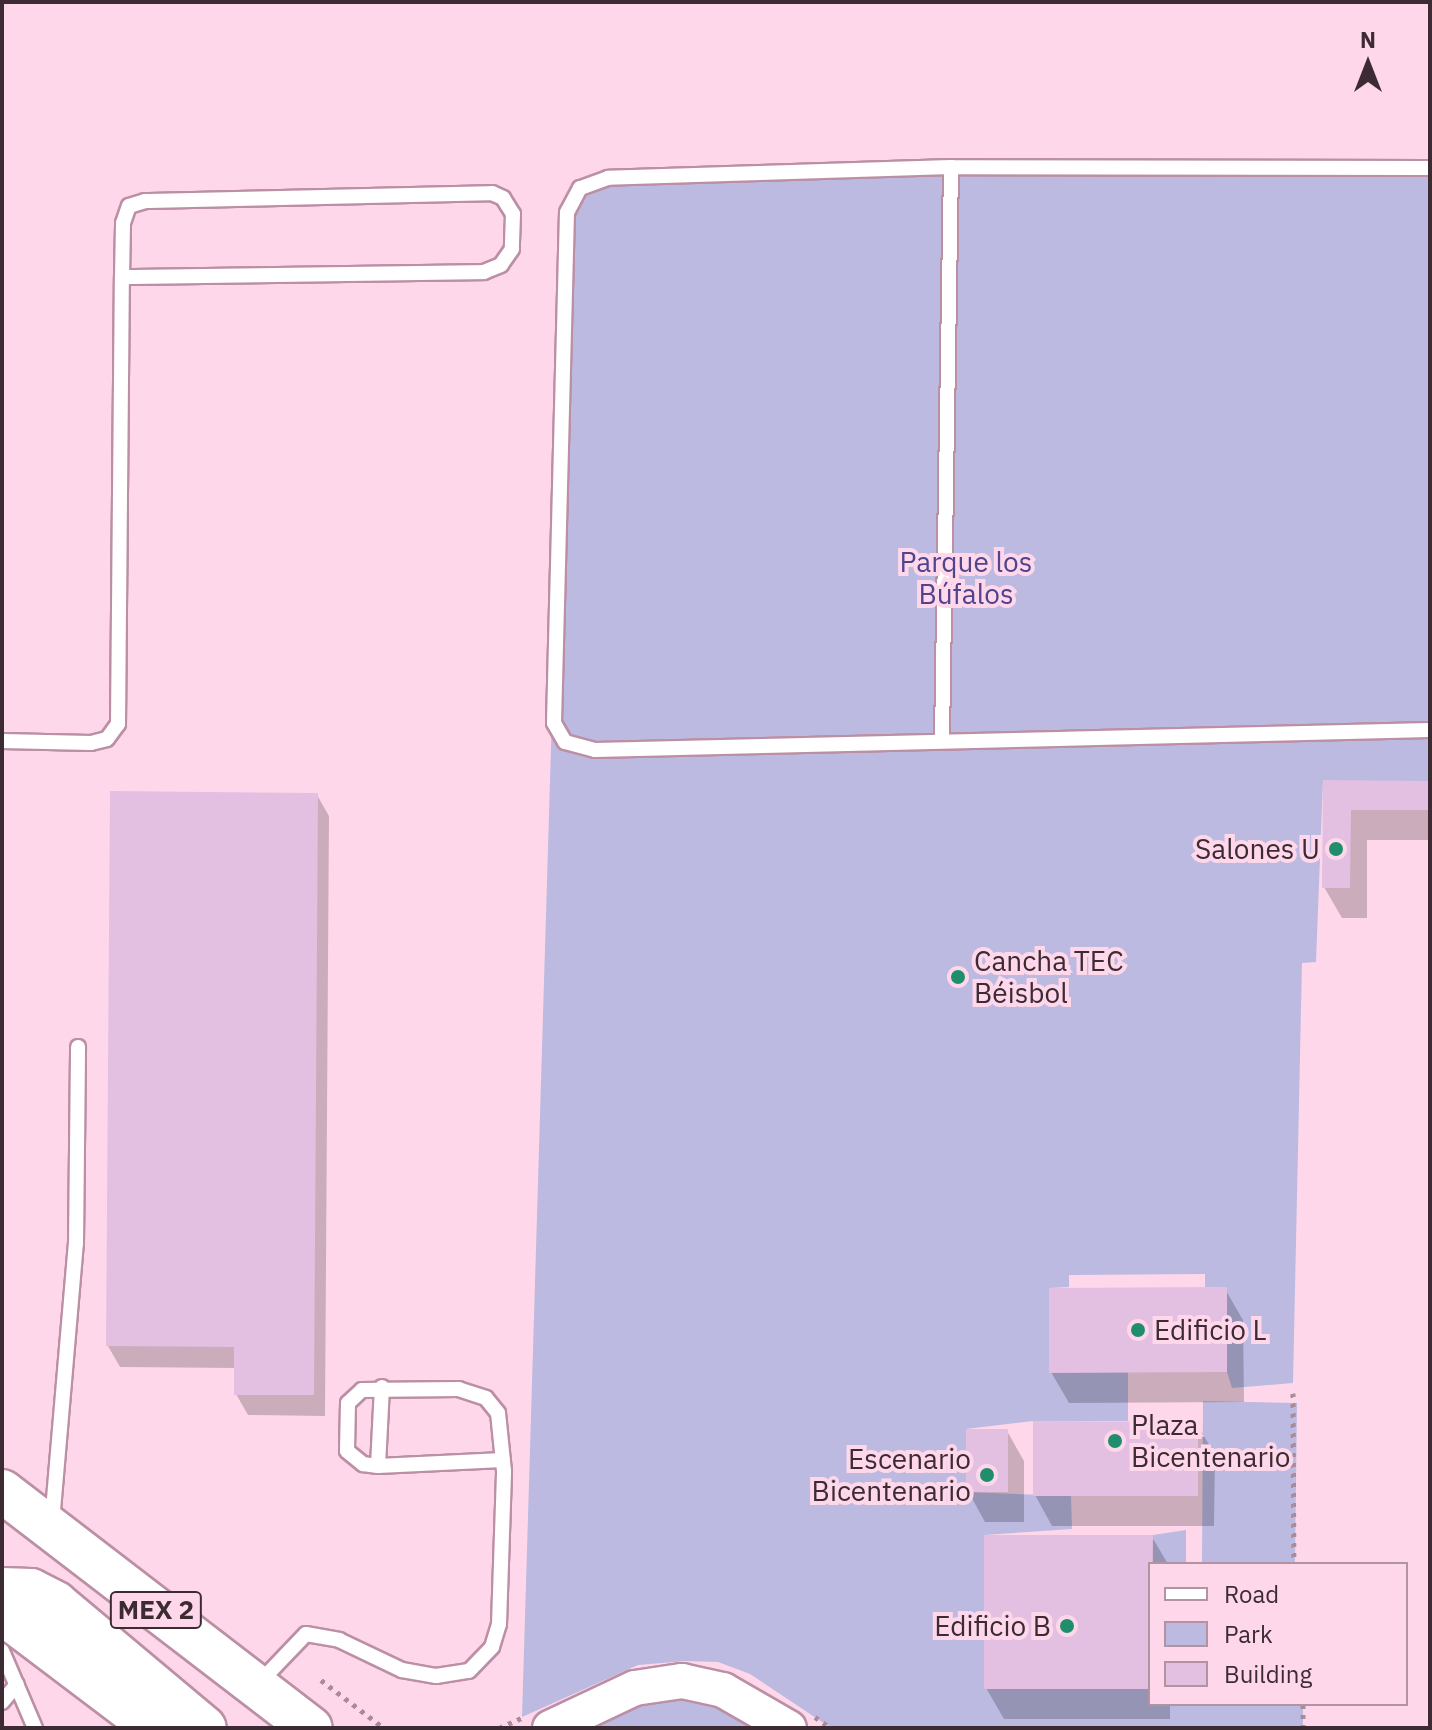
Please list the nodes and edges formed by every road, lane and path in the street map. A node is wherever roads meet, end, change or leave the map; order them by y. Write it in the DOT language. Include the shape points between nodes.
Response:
graph roads {
  1 [pos="951,167"];
  2 [pos="1430,168"];
  3 [pos="122,277"];
  4 [pos="1430,730"];
  5 [pos="942,739"];
  6 [pos="2,741"];
  7 [pos="78,1047"];
  8 [pos="382,1387"];
  9 [pos="1293,1393"];
  10 [pos="503,1460"];
  11 [pos="378,1466"];
  12 [pos="2,1491"];
  13 [pos="52,1530"];
  14 [pos="1294,1562"];
  15 [pos="2,1589"];
  16 [pos="2,1613"];
  17 [pos="2,1651"];
  18 [pos="321,1680"];
  19 [pos="17,1684"];
  20 [pos="257,1686"];
  21 [pos="2,1702"];
  22 [pos="1303,1706"];
  23 [pos="554,1727"];
  24 [pos="35,1728"];
  25 [pos="154,1728"];
  26 [pos="205,1728"];
  27 [pos="311,1728"];
  28 [pos="384,1728"];
  29 [pos="789,1728"];
  30 [pos="1303,1728"];
  1 -- 2 [label="lane"];
  1 -- 5 [label="lane"];
  1 -- 5 [label="lane" via="608,178 580,188 567,212 554,723 565,742 595,750"];
  3 -- 3 [label="lane" via="484,272 501,265 512,249 513,214 492,193 145,201 129,206 123,223"];
  3 -- 6 [label="lane" via="118,724 107,739 91,743"];
  4 -- 5 [label="lane"];
  7 -- 13 [label="lane" via="76,1244"];
  8 -- 10 [label="lane" via="459,1389 486,1398 498,1413"];
  8 -- 11 [label="lane"];
  8 -- 11 [label="lane" via="354,1394 345,1432 352,1458"];
  9 -- 14 [label="path"];
  10 -- 11 [label="lane"];
  10 -- 20 [label="lane" via="499,1624 484,1660 469,1671 436,1676 402,1670 339,1640 306,1634"];
  12 -- 13 [label="main road, MEX 2"];
  13 -- 20 [label="main road, MEX 2"];
  15 -- 26 [label="main road" via="31,1590 56,1603"];
  16 -- 25 [label="main road"];
  17 -- 19 [label="lane"];
  18 -- 28 [label="path"];
  19 -- 21 [label="lane"];
  19 -- 24 [label="lane"];
  20 -- 27 [label="main road, MEX 2"];
  22 -- 30 [label="path"];
  23 -- 29 [label="street" via="635,1688 682,1681 723,1690"];
}
